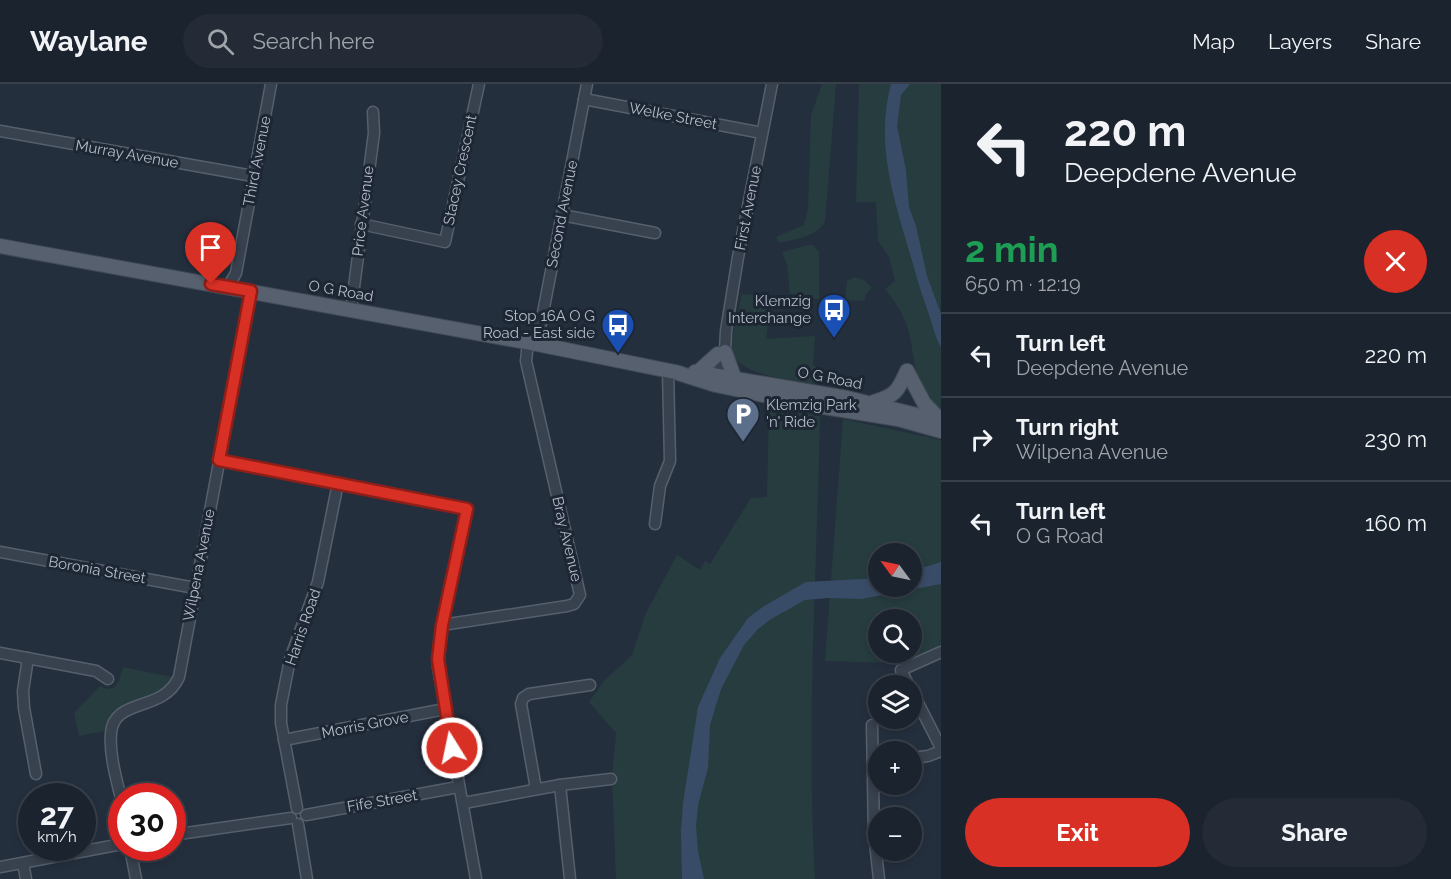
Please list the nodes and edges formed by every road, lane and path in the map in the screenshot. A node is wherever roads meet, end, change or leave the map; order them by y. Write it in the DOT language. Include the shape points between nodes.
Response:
graph roads {
  1 [pos="271,84"];
  2 [pos="479,84"];
  3 [pos="586,84"];
  4 [pos="772,84"];
  5 [pos="584,99"];
  6 [pos="373,112"];
  7 [pos="0,131"];
  8 [pos="762,133"];
  9 [pos="254,176"];
  10 [pos="562,215"];
  11 [pos="361,224"];
  12 [pos="655,233"];
  13 [pos="0,246"];
  14 [pos="240,289"];
  15 [pos="351,310"];
  16 [pos="532,343"];
  17 [pos="722,353"];
  18 [pos="671,372"];
  19 [pos="698,372"];
  20 [pos="734,377"];
  21 [pos="717,378"];
  22 [pos="812,398"];
  23 [pos="873,403"];
  24 [pos="847,404"];
  25 [pos="905,416"];
  26 [pos="941,421"];
  27 [pos="941,431"];
  28 [pos="219,460"];
  29 [pos="338,483"];
  30 [pos="655,524"];
  31 [pos="0,552"];
  32 [pos="195,588"];
  33 [pos="442,625"];
  34 [pos="941,652"];
  35 [pos="0,653"];
  36 [pos="28,658"];
  37 [pos="904,675"];
  38 [pos="108,679"];
  39 [pos="590,685"];
  40 [pos="445,709"];
  41 [pos="922,711"];
  42 [pos="285,740"];
  43 [pos="941,749"];
  44 [pos="922,757"];
  45 [pos="36,774"];
  46 [pos="611,779"];
  47 [pos="118,783"];
  48 [pos="560,785"];
  49 [pos="458,787"];
  50 [pos="536,789"];
  51 [pos="875,795"];
  52 [pos="464,803"];
  53 [pos="298,816"];
  54 [pos="186,834"];
  55 [pos="108,846"];
  56 [pos="133,861"];
  57 [pos="23,863"];
  58 [pos="0,867"];
  59 [pos="26,879"];
  60 [pos="136,879"];
  61 [pos="307,879"];
  62 [pos="476,879"];
  63 [pos="570,879"];
  64 [pos="879,879"];
  1 -- 9 [label="street, Third Avenue"];
  2 -- 11 [label="street, Stacey Crescent" via="445,242"];
  3 -- 5 [label="street, Second Avenue"];
  4 -- 8 [label="street, First Avenue"];
  5 -- 8 [label="street, Welke Street"];
  5 -- 10 [label="street, Second Avenue"];
  6 -- 11 [label="street, Price Avenue" via="374,133"];
  7 -- 9 [label="street, Murray Avenue"];
  8 -- 17 [label="street, First Avenue"];
  9 -- 14 [label="street, Third Avenue" via="236,273"];
  10 -- 12 [label="street"];
  10 -- 16 [label="street, Second Avenue"];
  11 -- 15 [label="street, Price Avenue"];
  13 -- 14 [label="main road, O G Road"];
  14 -- 15 [label="main road, O G Road"];
  14 -- 28 [label="street, Wilpena Avenue"];
  15 -- 16 [label="main road, O G Road"];
  16 -- 18 [label="main road, O G Road"];
  16 -- 33 [label="street, Bray Avenue" via="526,361 580,595 574,604"];
  17 -- 19 [label="main road"];
  17 -- 20 [label="main road"];
  17 -- 21 [label="street, First Avenue"];
  18 -- 19 [label="main road, O G Road"];
  18 -- 21 [label="main road, O G Road"];
  18 -- 30 [label="street" via="670,461 660,486"];
  19 -- 21 [label="main road, O G Road"];
  20 -- 21 [label="main road, O G Road"];
  20 -- 22 [label="main road, O G Road"];
  21 -- 22 [label="main road, O G Road"];
  22 -- 24 [label="main road, O G Road"];
  23 -- 24 [label="main road, O G Road"];
  23 -- 25 [label="main road, O G Road"];
  23 -- 26 [label="main road" via="899,389 907,371 924,403"];
  24 -- 25 [label="main road, O G Road"];
  25 -- 26 [label="main road, O G Road"];
  25 -- 27 [label="main road, O G Road"];
  28 -- 29 [label="street"];
  28 -- 32 [label="street, Wilpena Avenue"];
  29 -- 33 [label="street" via="467,509"];
  29 -- 42 [label="street, Harris Road" via="318,582 290,659 280,713"];
  31 -- 32 [label="street, Boronia Street"];
  32 -- 47 [label="street, Wilpena Avenue" via="176,684 160,699 126,710 114,722 112,750"];
  33 -- 40 [label="street" via="438,667"];
  34 -- 37 [label="street" via="901,670"];
  35 -- 36 [label="street"];
  36 -- 38 [label="street" via="96,671"];
  36 -- 45 [label="street" via="24,708"];
  39 -- 50 [label="street" via="523,698"];
  40 -- 42 [label="street, Morris Grove"];
  40 -- 49 [label="street"];
  41 -- 43 [label="street"];
  42 -- 53 [label="street, Harris Road"];
  43 -- 44 [label="street"];
  46 -- 48 [label="street"];
  48 -- 50 [label="street"];
  48 -- 63 [label="street"];
  49 -- 52 [label="street"];
  49 -- 53 [label="street, Fife Street"];
  50 -- 52 [label="street"];
  51 -- 64 [label="street"];
  52 -- 62 [label="street"];
  53 -- 54 [label="street, Fife Street"];
  53 -- 61 [label="street, Harris Road"];
  55 -- 57 [label="street"];
  56 -- 60 [label="street"];
  57 -- 58 [label="street"];
  57 -- 59 [label="street"];
}
